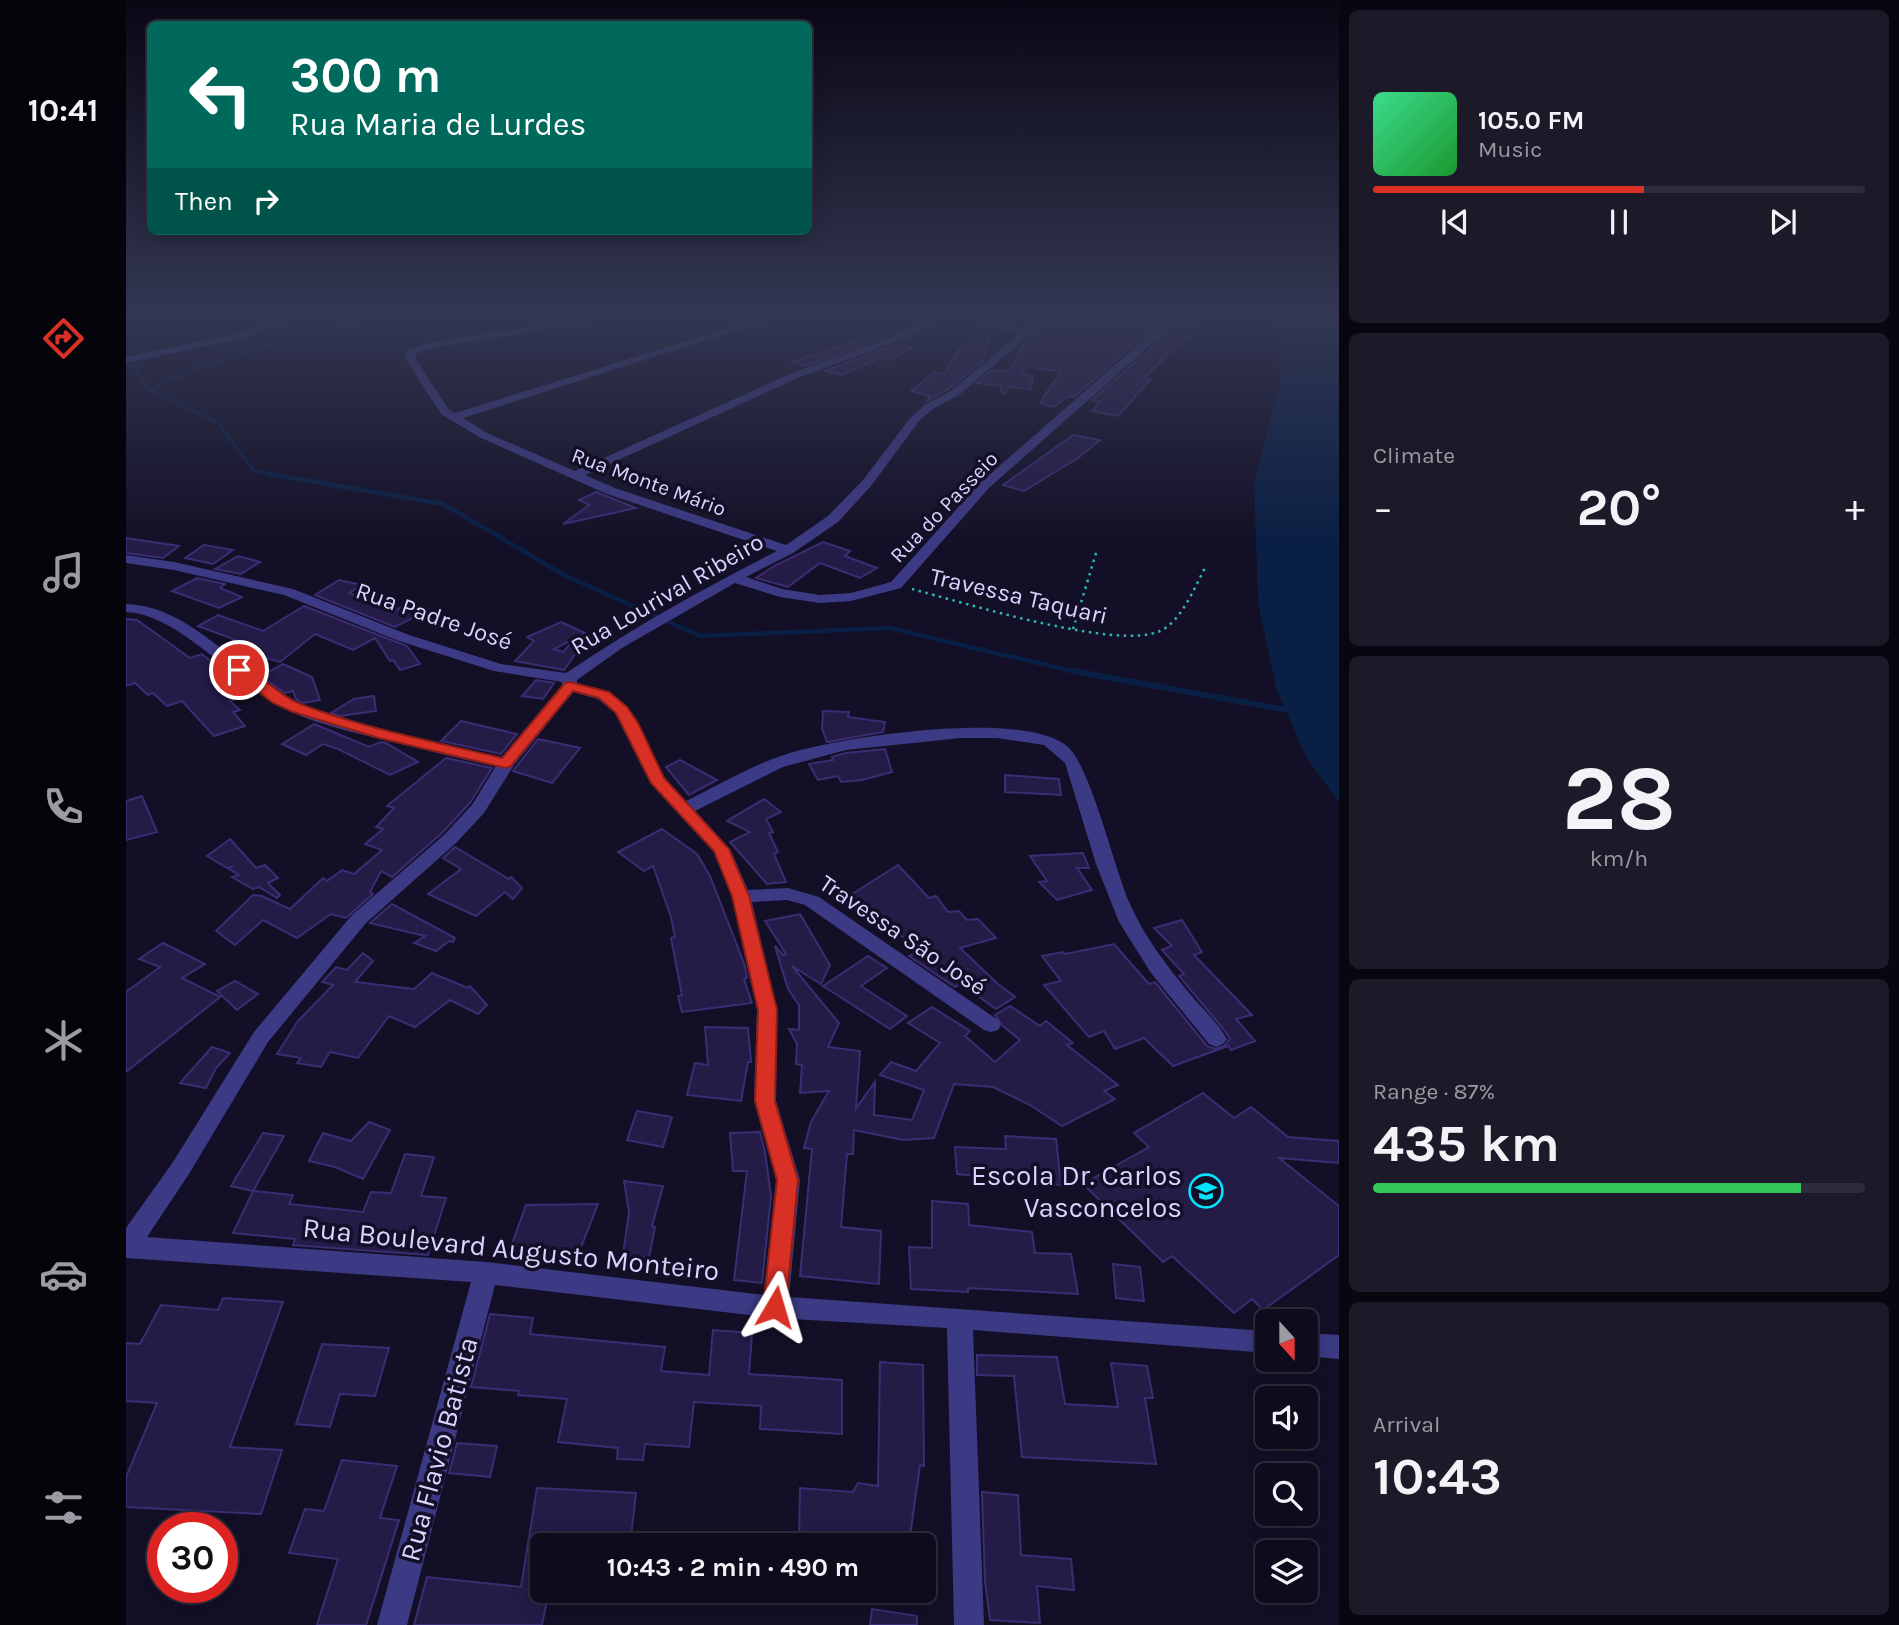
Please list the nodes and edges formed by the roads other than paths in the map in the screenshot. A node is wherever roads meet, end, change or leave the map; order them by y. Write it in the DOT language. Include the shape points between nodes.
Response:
graph roads {
  1 [pos="433,393"];
  2 [pos="532,393"];
  3 [pos="757,393"];
  4 [pos="955,393"];
  5 [pos="1090,393"];
  6 [pos="452,418"];
  7 [pos="573,476"];
  8 [pos="788,550"];
  9 [pos="126,559"];
  10 [pos="737,579"];
  11 [pos="126,608"];
  12 [pos="569,682"];
  13 [pos="506,763"];
  14 [pos="685,809"];
  15 [pos="741,896"];
  16 [pos="991,1025"];
  17 [pos="1216,1039"];
  18 [pos="127,1247"];
  19 [pos="486,1273"];
  20 [pos="775,1307"];
  21 [pos="960,1318"];
  22 [pos="1255,1341"];
  23 [pos="1318,1346"];
  24 [pos="1339,1348"];
  25 [pos="392,1625"];
  26 [pos="969,1625"];
  1 -- 6 [label="street, Rua Monte Mário"];
  2 -- 6 [label="street"];
  3 -- 7 [label="street"];
  4 -- 8 [label="street, Rua Lourival Ribeiro" via="915,419 843,509"];
  5 -- 10 [label="street, Rua do Passeio" via="985,485 896,585 851,597 820,599 780,593"];
  6 -- 7 [label="street, Rua Monte Mário"];
  7 -- 8 [label="street, Rua Monte Mário"];
  8 -- 10 [label="street, Rua Lourival Ribeiro"];
  9 -- 12 [label="street, Rua Padre José" via="275,589 404,638 499,668"];
  10 -- 12 [label="street, Rua Lourival Ribeiro" via="617,645"];
  11 -- 13 [label="street" via="141,607 205,644 290,705 384,735"];
  12 -- 13 [label="street, Rua Lourival Ribeiro"];
  12 -- 14 [label="street, Rua Padre José" via="604,695 622,710 657,780"];
  13 -- 18 [label="street, Rua Lourival Ribeiro" via="478,809 359,919 261,1037"];
  14 -- 15 [label="street, Rua Padre José" via="721,849"];
  14 -- 17 [label="street" via="791,758 822,749 996,733 1048,741 1065,751 1073,763 1130,923"];
  15 -- 16 [label="street, Travessa São José" via="788,894 812,901"];
  15 -- 20 [label="street, Rua Padre José" via="767,1010 765,1101 788,1180"];
  18 -- 19 [label="street, Rua Boulevard Augusto Monteiro"];
  19 -- 20 [label="street, Rua Boulevard Augusto Monteiro"];
  19 -- 25 [label="street, Rua Flavio Batista"];
  20 -- 21 [label="street, Rua Boulevard Augusto Monteiro"];
  21 -- 22 [label="street, Rua Boulevard Augusto Monteiro"];
  21 -- 26 [label="street"];
  23 -- 24 [label="street"];
}
